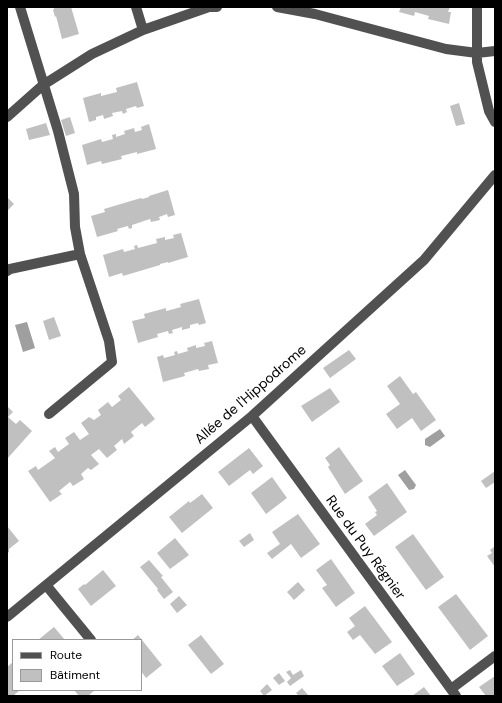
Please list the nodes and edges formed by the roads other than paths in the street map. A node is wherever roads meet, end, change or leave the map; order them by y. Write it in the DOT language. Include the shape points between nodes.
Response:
graph roads {
  1 [pos="20,7"];
  2 [pos="136,7"];
  3 [pos="217,7"];
  4 [pos="277,7"];
  5 [pos="477,7"];
  6 [pos="317,10"];
  7 [pos="143,30"];
  8 [pos="495,51"];
  9 [pos="477,52"];
  10 [pos="43,85"];
  11 [pos="7,117"];
  12 [pos="495,122"];
  13 [pos="495,175"];
  14 [pos="80,254"];
  15 [pos="7,271"];
  16 [pos="50,414"];
  17 [pos="252,416"];
  18 [pos="46,585"];
  19 [pos="7,617"];
  20 [pos="90,639"];
  21 [pos="495,656"];
  22 [pos="454,692"];
  1 -- 10 [label="street"];
  2 -- 7 [label="street"];
  3 -- 7 [label="street" via="208,7"];
  4 -- 6 [label="street"];
  5 -- 9 [label="street"];
  6 -- 9 [label="street" via="446,49"];
  7 -- 10 [label="street" via="92,54"];
  8 -- 9 [label="street"];
  9 -- 12 [label="street" via="489,111"];
  10 -- 11 [label="street"];
  10 -- 14 [label="street" via="74,194 74,227"];
  13 -- 17 [label="street, Allée de l'Hippodrome" via="424,260"];
  14 -- 15 [label="street"];
  14 -- 16 [label="street" via="108,341 112,362"];
  17 -- 18 [label="street, Allée de l'Hippodrome"];
  17 -- 22 [label="street, Rue du Puy Régnier"];
  18 -- 19 [label="street, Allée de l'Hippodrome"];
  18 -- 20 [label="street"];
  21 -- 22 [label="street"];
}
